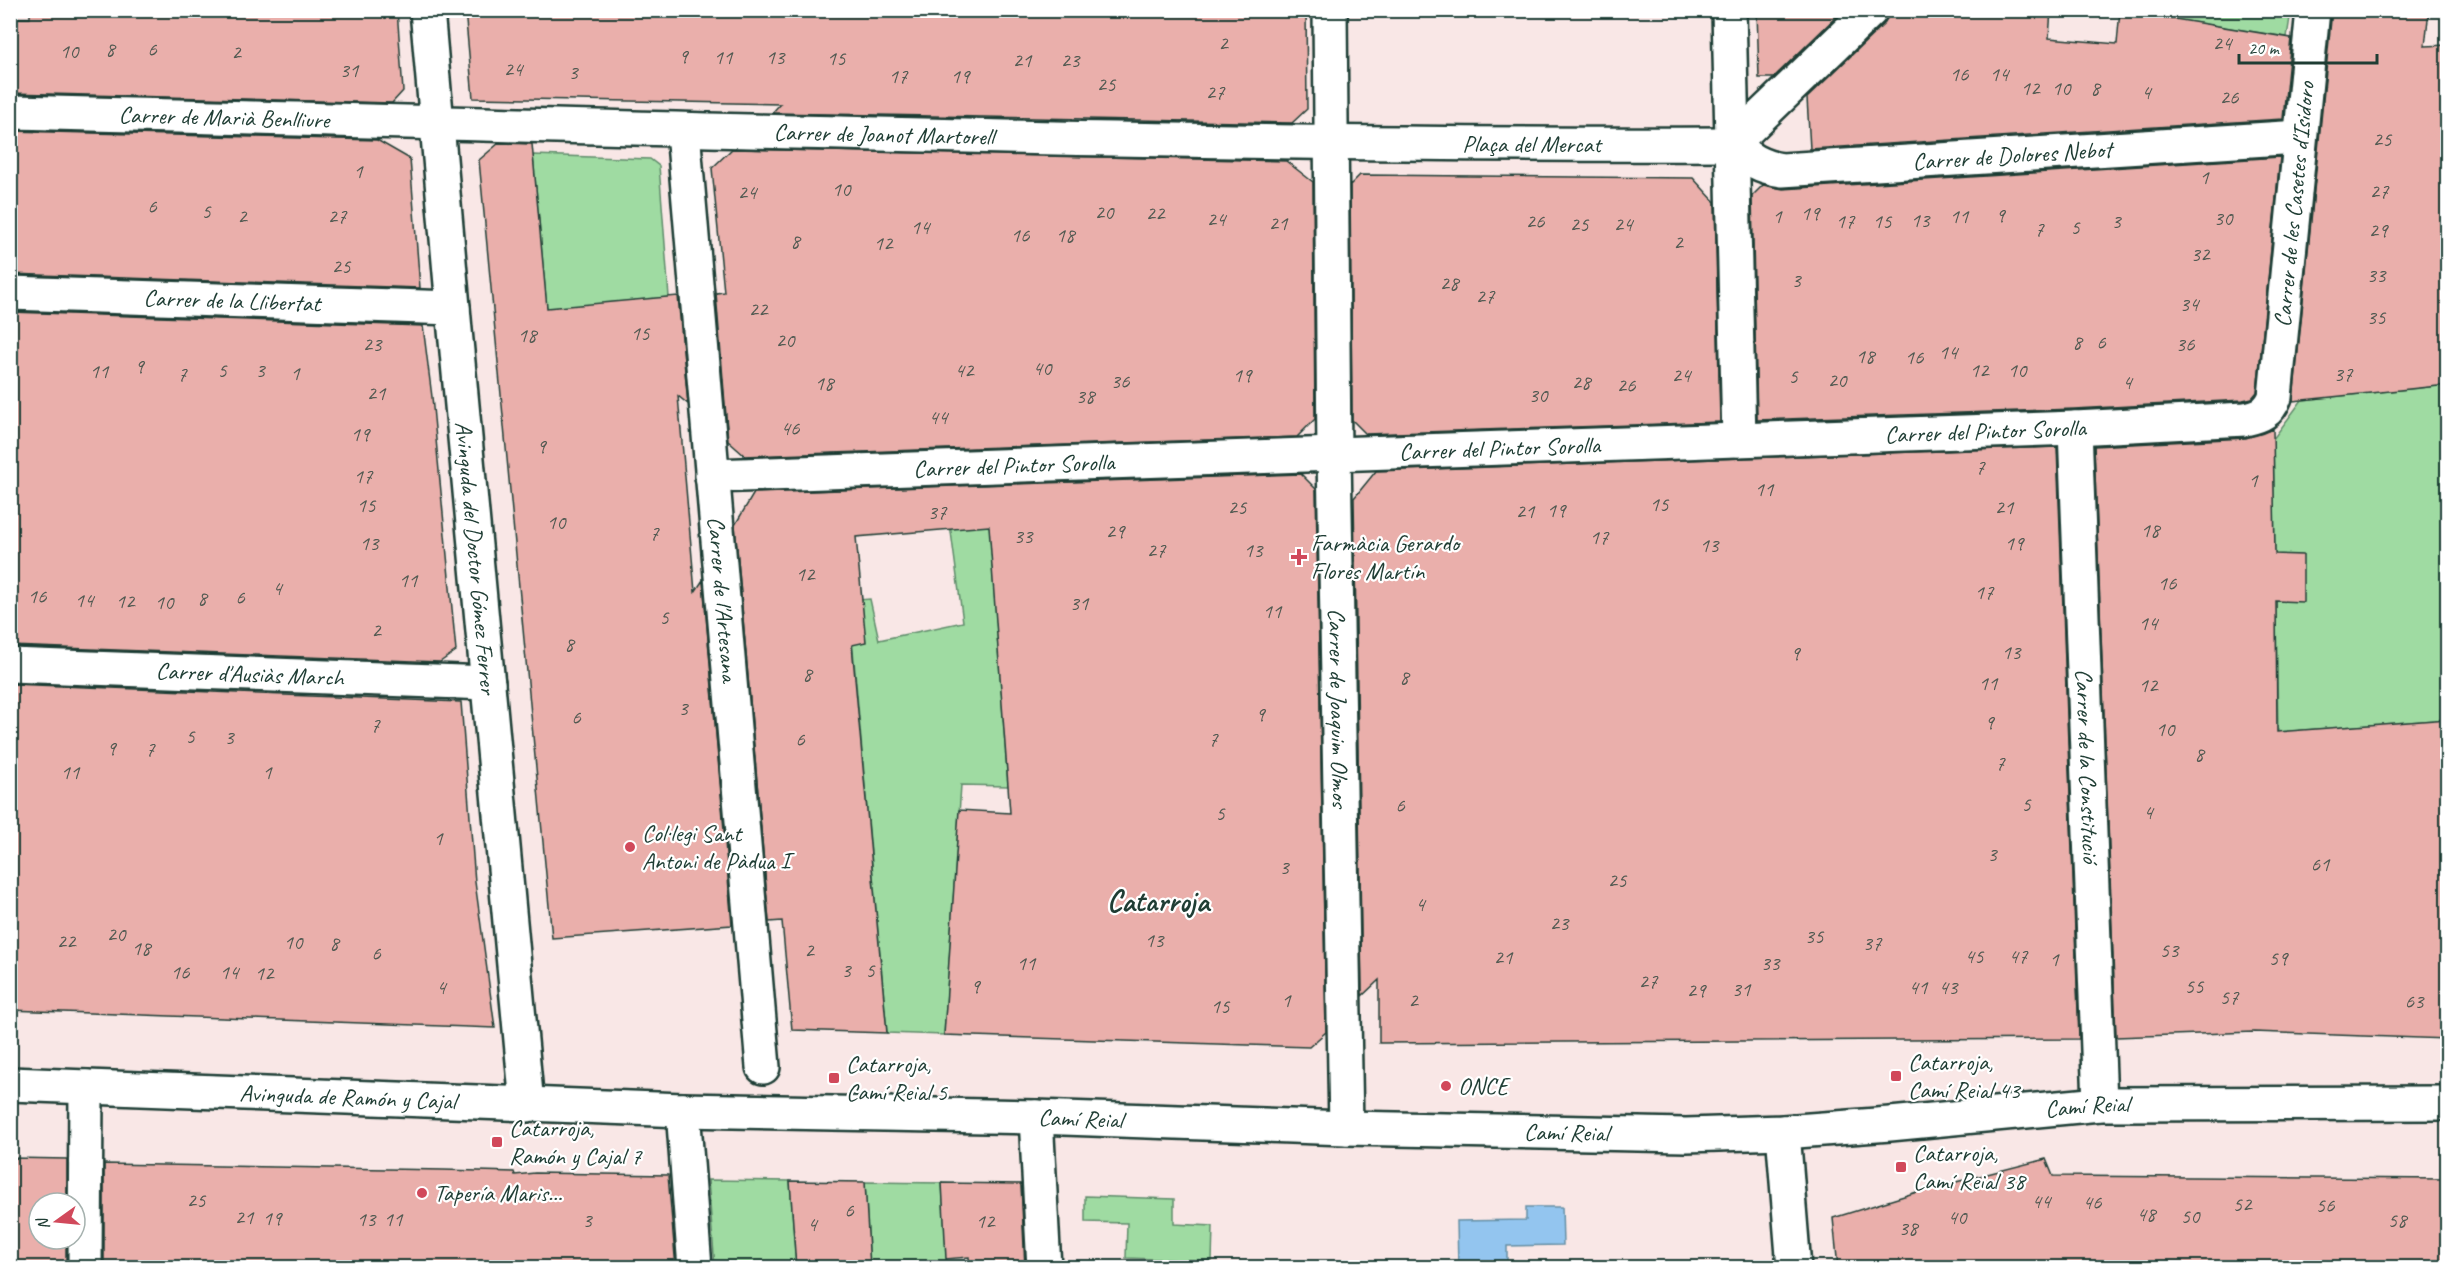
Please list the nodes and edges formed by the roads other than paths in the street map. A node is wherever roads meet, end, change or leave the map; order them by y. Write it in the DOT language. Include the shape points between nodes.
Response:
graph roads {
  1 [pos="427,10"];
  2 [pos="1330,10"];
  3 [pos="1729,10"];
  4 [pos="1870,10"];
  5 [pos="2313,10"];
  6 [pos="10,112"];
  7 [pos="437,121"];
  8 [pos="682,130"];
  9 [pos="2299,137"];
  10 [pos="1332,142"];
  11 [pos="1732,144"];
  12 [pos="10,293"];
  13 [pos="453,308"];
  14 [pos="2275,397"];
  15 [pos="2075,428"];
  16 [pos="1739,440"];
  17 [pos="1334,455"];
  18 [pos="712,476"];
  19 [pos="10,665"];
  20 [pos="488,683"];
  21 [pos="763,1067"];
  22 [pos="10,1084"];
  23 [pos="86,1087"];
  24 [pos="2448,1103"];
  25 [pos="2100,1104"];
  26 [pos="527,1105"];
  27 [pos="683,1110"];
  28 [pos="1036,1117"];
  29 [pos="1346,1128"];
  30 [pos="1783,1132"];
  31 [pos="85,1268"];
  32 [pos="695,1268"];
  33 [pos="1044,1268"];
  34 [pos="1794,1268"];
  1 -- 7 [label="street, Avinguda del Doctor Gómez Ferrer"];
  2 -- 10 [label="street"];
  3 -- 11 [label="street"];
  4 -- 11 [label="street"];
  5 -- 9 [label="street, Carrer de les Casetes d'Isidoro"];
  6 -- 7 [label="street, Carrer de Marià Benlliure"];
  7 -- 8 [label="street, Carrer de Joanot Martorell"];
  7 -- 13 [label="street, Avinguda del Doctor Gómez Ferrer"];
  8 -- 10 [label="street, Carrer de Joanot Martorell"];
  8 -- 18 [label="street, Carrer de l'Artesana"];
  9 -- 11 [label="street, Carrer de Dolores Nebot" via="1782,170 1756,163"];
  9 -- 14 [label="street, Carrer de les Casetes d'Isidoro"];
  10 -- 11 [label="street, Plaça del Mercat"];
  10 -- 17 [label="street, Carrer de Joaquim Olmos"];
  11 -- 16 [label="street"];
  12 -- 13 [label="street, Carrer de la Llibertat"];
  13 -- 20 [label="street, Avinguda del Doctor Gómez Ferrer"];
  14 -- 15 [label="street, Carrer del Pintor Sorolla" via="2259,417"];
  15 -- 16 [label="street, Carrer del Pintor Sorolla"];
  15 -- 25 [label="street, Carrer de la Constitució"];
  16 -- 17 [label="street, Carrer del Pintor Sorolla"];
  17 -- 18 [label="street, Carrer del Pintor Sorolla"];
  17 -- 29 [label="street, Carrer de Joaquim Olmos"];
  18 -- 21 [label="street, Carrer de l'Artesana"];
  19 -- 20 [label="street, Carrer d'Ausiàs March"];
  20 -- 26 [label="street, Avinguda del Doctor Gómez Ferrer"];
  22 -- 23 [label="street, Avinguda de Ramón y Cajal"];
  23 -- 26 [label="street, Avinguda de Ramón y Cajal"];
  23 -- 31 [label="street"];
  24 -- 25 [label="street, Camí Reial"];
  25 -- 30 [label="street, Camí Reial"];
  26 -- 27 [label="street, Avinguda de Ramón y Cajal"];
  27 -- 28 [label="street, Camí Reial"];
  27 -- 32 [label="street"];
  28 -- 29 [label="street, Camí Reial"];
  28 -- 33 [label="street"];
  29 -- 30 [label="street, Camí Reial" via="1686,1135"];
  30 -- 34 [label="street"];
}
